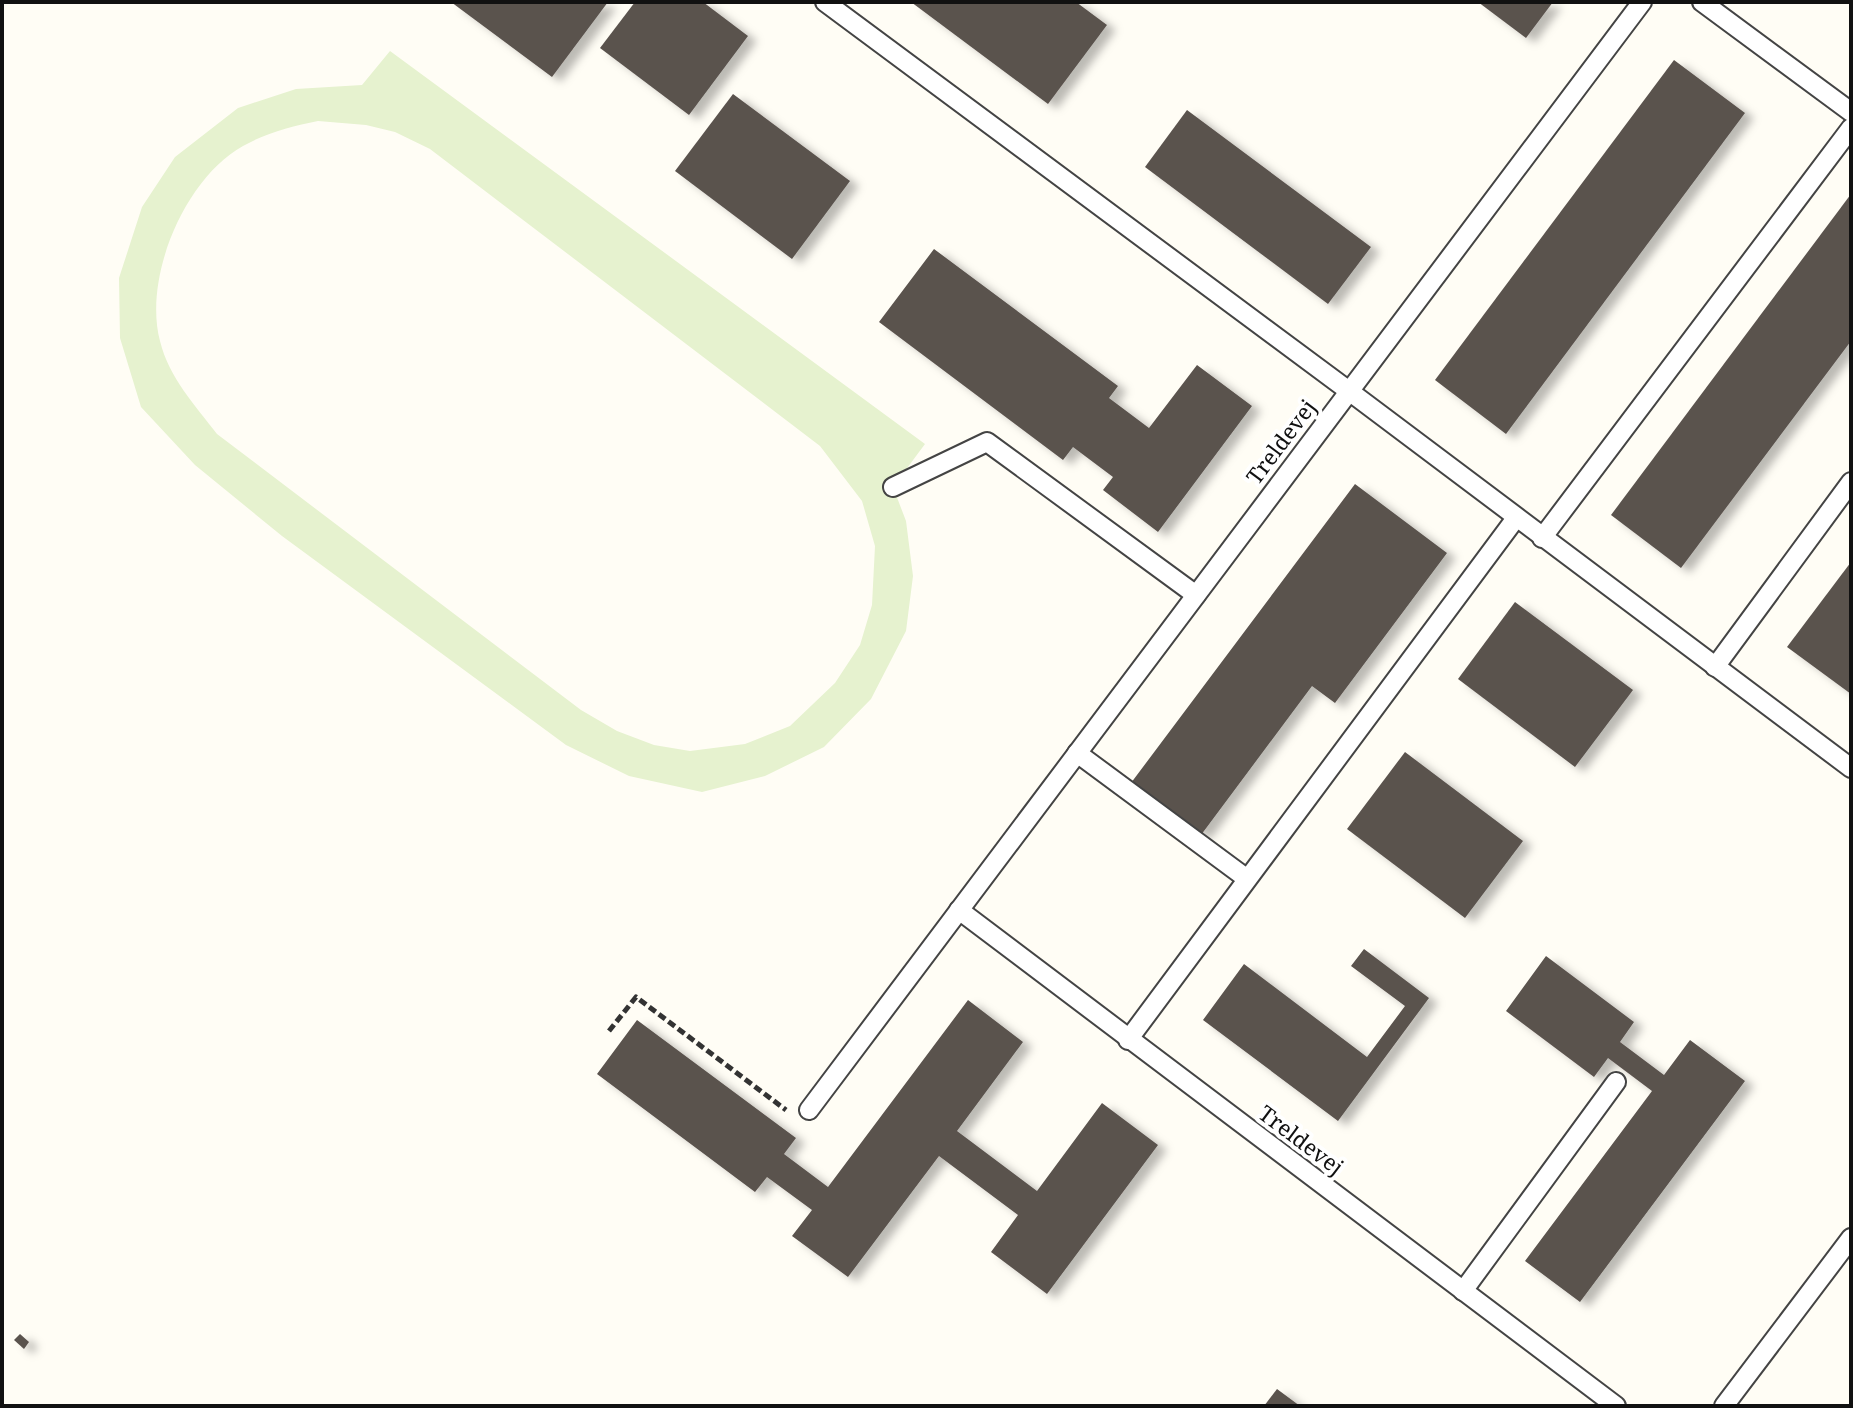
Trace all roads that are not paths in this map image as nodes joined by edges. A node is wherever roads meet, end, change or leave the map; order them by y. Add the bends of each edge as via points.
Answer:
1 (825, 2) edge
2 (1642, 2) edge
3 (1702, 2) edge
4 (1851, 112) edge
5 (1851, 128) edge
6 (1349, 391) junction
7 (1851, 482) edge
8 (893, 487) dead end
9 (1516, 518) junction
10 (1542, 538) junction
11 (1196, 595) junction
12 (1715, 667) junction
13 (1077, 753) junction
14 (1851, 768) edge
15 (1246, 878) junction
16 (959, 910) junction
17 (1128, 1040) junction
18 (1616, 1082) dead end
19 (809, 1110) road end
20 (1851, 1238) edge
21 (1463, 1291) junction
22 (1616, 1406) edge
23 (1724, 1406) edge

1 - 6 lane
2 - 6 lane, Treldevej
3 - 4 lane
5 - 10 lane
6 - 9 lane
6 - 11 lane, Treldevej
7 - 12 lane
8 - 11 lane via 987,442
9 - 10 lane
9 - 15 lane
10 - 12 lane
11 - 13 lane, Treldevej
12 - 14 lane
13 - 15 lane
13 - 16 lane, Treldevej
15 - 17 lane
16 - 17 lane, Treldevej
16 - 19 lane, Treldevej
17 - 21 lane, Treldevej
18 - 21 lane
20 - 23 lane
21 - 22 lane, Treldevej

